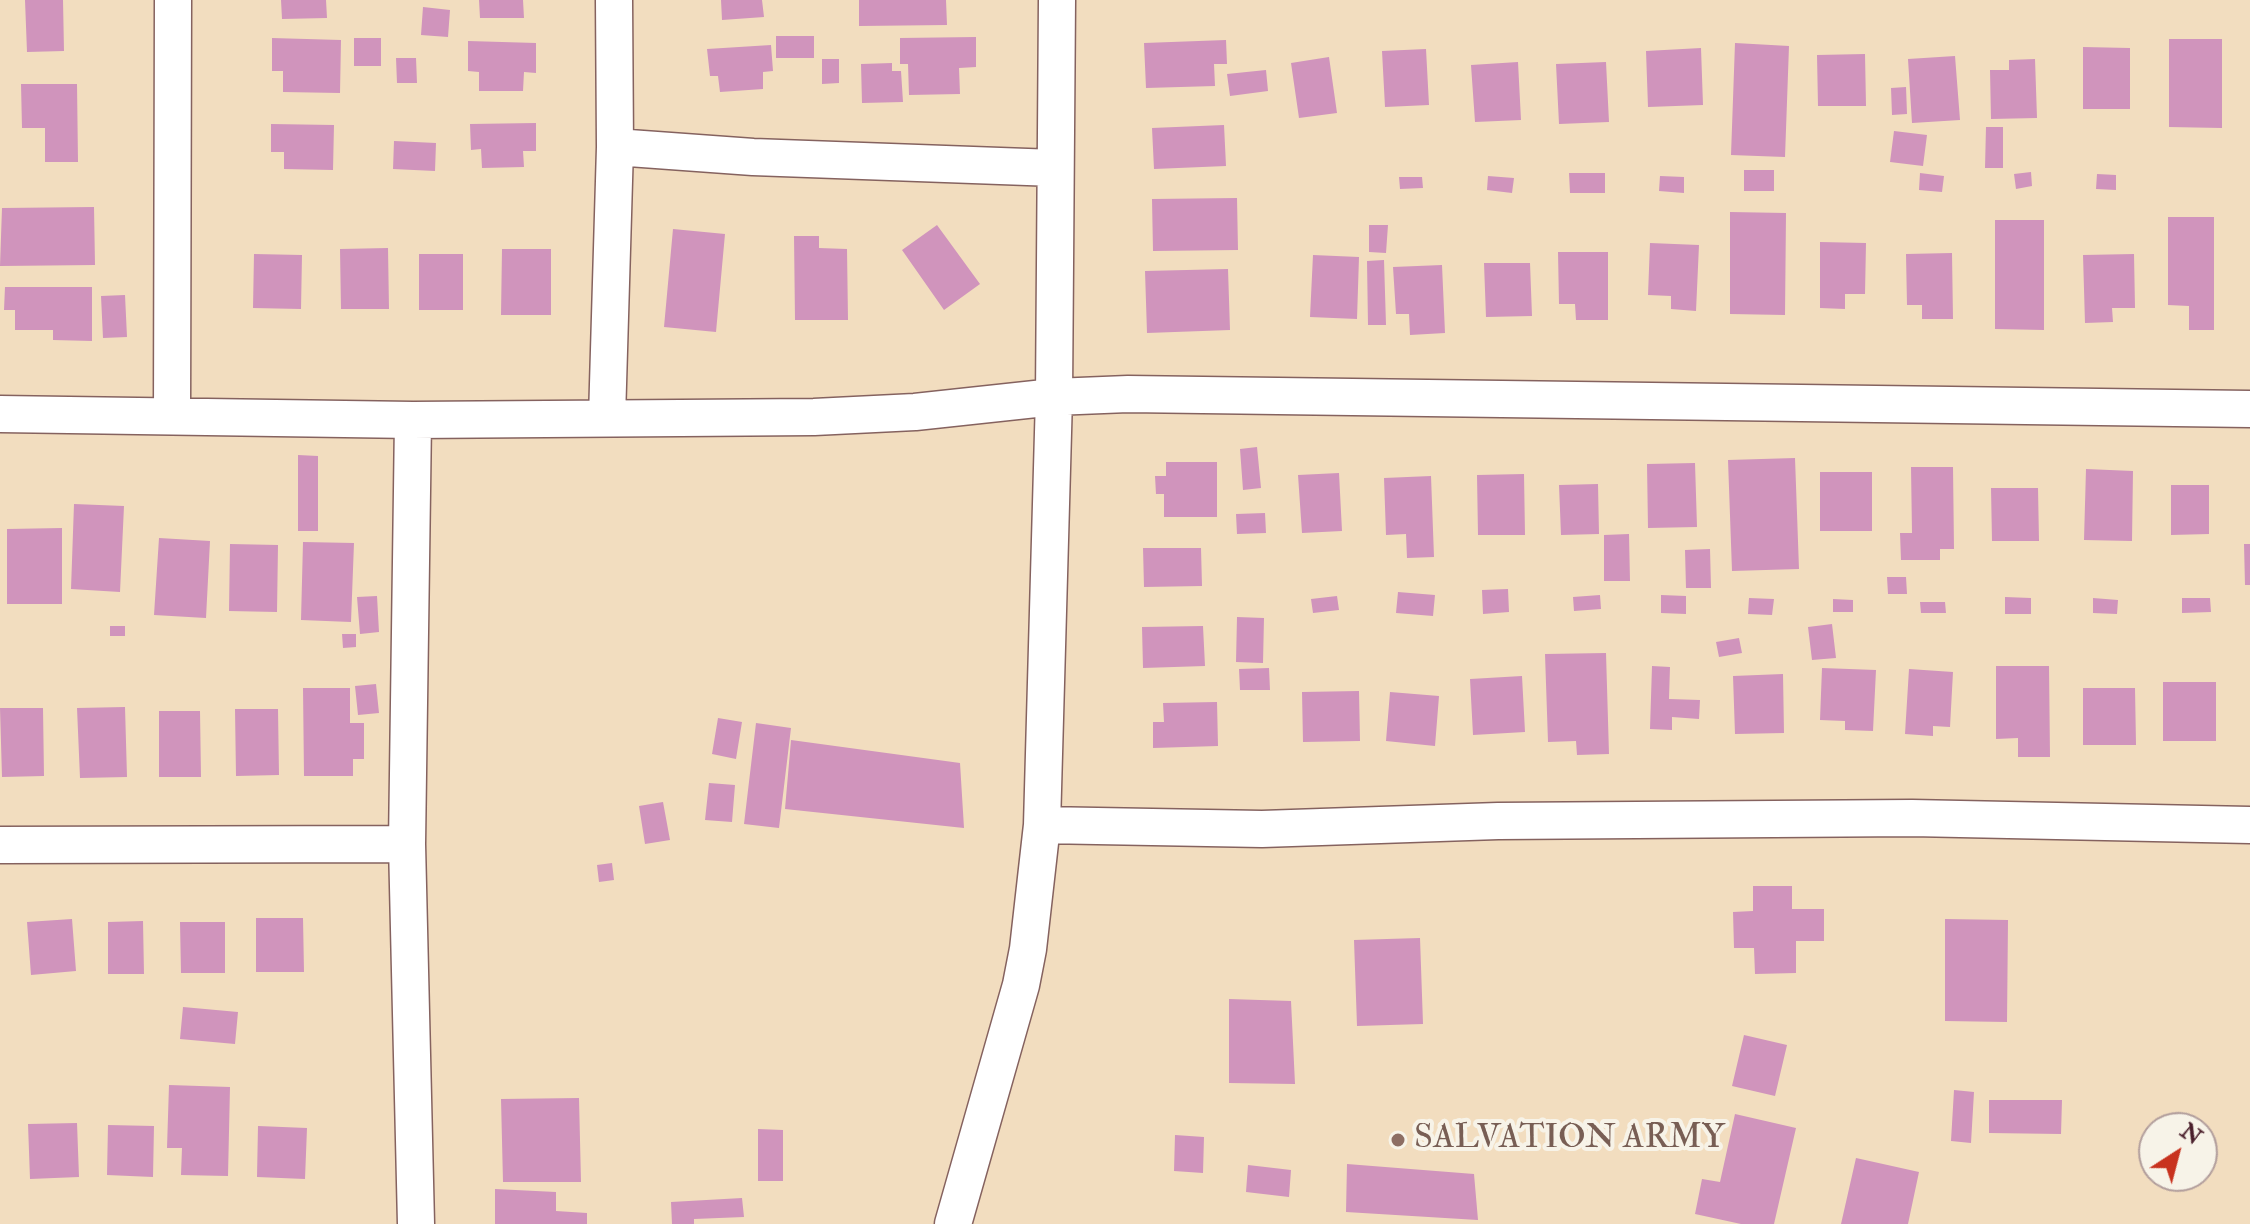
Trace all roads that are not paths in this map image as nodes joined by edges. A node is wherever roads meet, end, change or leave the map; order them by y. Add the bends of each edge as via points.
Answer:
1 (173, 0) edge
2 (614, 0) edge
3 (1057, 0) edge
4 (615, 147) junction
5 (1055, 168) junction
6 (1054, 397) junction
7 (2250, 409) edge
8 (0, 414) edge
9 (172, 415) junction
10 (607, 418) junction
11 (413, 420) junction
12 (1042, 825) junction
13 (2250, 825) edge
14 (407, 844) junction
15 (0, 845) edge
16 (416, 1224) edge
17 (953, 1224) edge

1 - 9 street
2 - 4 street
3 - 5 street
4 - 5 street
4 - 10 street
5 - 6 street
6 - 7 street via 1189,394
6 - 10 street via 814,417
6 - 12 street
8 - 9 street
9 - 11 street
10 - 11 street
11 - 14 street
12 - 13 street via 1262,829 1498,821 1912,818
12 - 17 street via 1021,985
14 - 15 street
14 - 16 street

